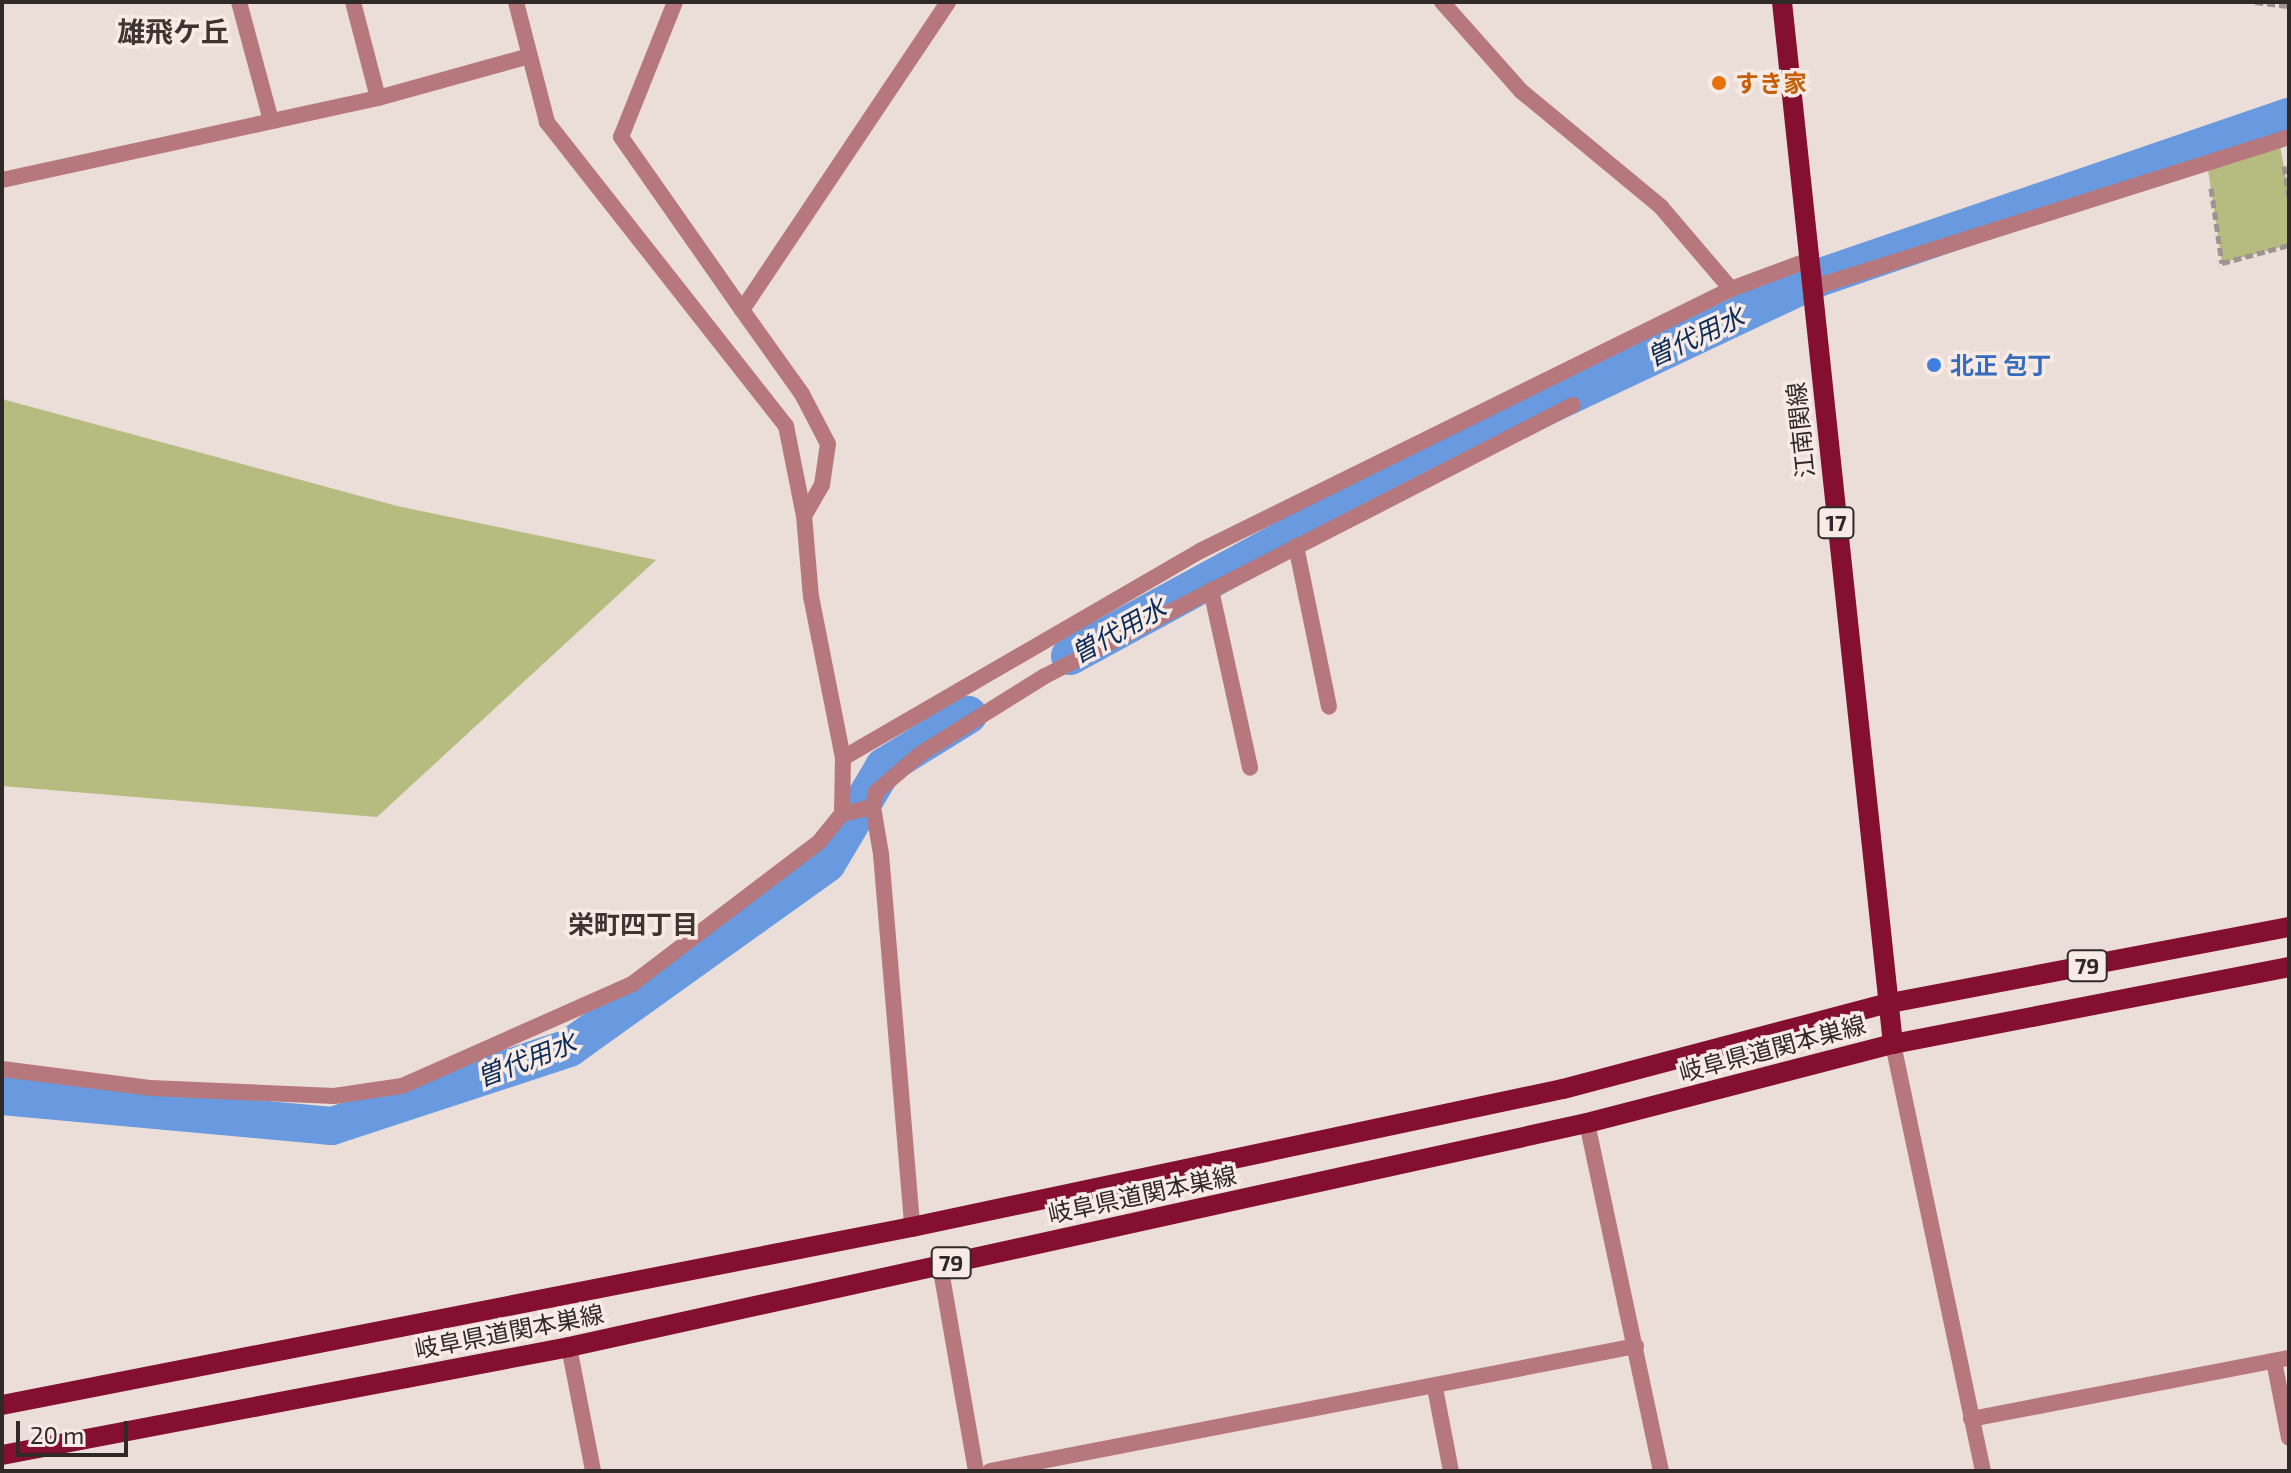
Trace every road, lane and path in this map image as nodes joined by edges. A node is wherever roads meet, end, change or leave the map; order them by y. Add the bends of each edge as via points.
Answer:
1 (239, 2) edge
2 (353, 2) edge
3 (516, 2) edge
4 (675, 2) edge
5 (948, 2) edge
6 (1442, 2) edge
7 (1782, 2) edge
8 (2255, 2) edge
9 (2289, 6) edge
10 (529, 56) junction
11 (378, 98) junction
12 (271, 121) junction
13 (2289, 137) edge
14 (2207, 163) junction
15 (2, 180) edge
16 (2289, 245) edge
17 (1809, 260) junction
18 (1812, 288) junction
19 (1731, 289) junction
20 (742, 310) junction
21 (1573, 405) dead end
22 (804, 516) junction
23 (1296, 546) junction
24 (1211, 590) junction
25 (1329, 707) dead end
26 (843, 758) junction
27 (1250, 768) dead end
28 (873, 807) junction
29 (842, 814) junction
30 (2289, 927) edge
31 (2289, 967) edge
32 (1885, 1004) junction
33 (1893, 1044) junction
34 (2, 1069) edge
35 (1587, 1123) junction
36 (912, 1227) junction
37 (940, 1265) junction
38 (1636, 1346) junction
39 (569, 1347) junction
40 (2282, 1360) edge
41 (1435, 1388) junction
42 (2, 1405) edge
43 (1971, 1419) junction
44 (2289, 1438) edge
45 (2, 1455) edge
46 (593, 1471) edge
47 (976, 1471) edge
48 (990, 1471) edge
49 (1451, 1471) edge
50 (1661, 1471) edge
51 (1983, 1471) edge

1 - 12 street
2 - 11 street
3 - 10 street
4 - 20 street via 621,137
5 - 20 street
6 - 19 street via 1521,91 1661,207
7 - 17 main road, 江南関線 / 17
8 - 9 path
10 - 11 street
10 - 22 street via 547,122 573,161 786,426
11 - 12 street
12 - 15 street
13 - 14 street
14 - 16 path via 2222,263
14 - 18 street
17 - 18 main road, 江南関線 / 17
17 - 19 street
18 - 32 main road, 江南関線 / 17
19 - 26 street via 1200,551
20 - 22 street via 802,394 828,444 822,485
21 - 23 street
22 - 26 street via 811,597
23 - 24 street
23 - 25 street
24 - 27 street
24 - 28 street via 1045,676 920,754 876,792
26 - 29 street
28 - 29 street
28 - 36 street
29 - 34 street via 819,842 632,984 402,1086 319,1095 150,1088
30 - 32 main road, 岐阜県道関本巣線 / 79
31 - 33 main road, 岐阜県道関本巣線 / 79
32 - 33 main road, 江南関線 / 17
32 - 36 main road, 岐阜県道関本巣線 / 79 via 1563,1089
33 - 35 main road, 岐阜県道関本巣線 / 79
33 - 43 street
35 - 37 main road, 岐阜県道関本巣線 / 79
35 - 38 street
36 - 42 main road, 岐阜県道関本巣線 / 79
37 - 39 main road, 岐阜県道関本巣線 / 79
37 - 47 street
38 - 41 street
38 - 50 street
39 - 45 main road, 岐阜県道関本巣線 / 79
39 - 46 street
40 - 43 street
40 - 44 street
41 - 48 street
41 - 49 street
43 - 51 street

